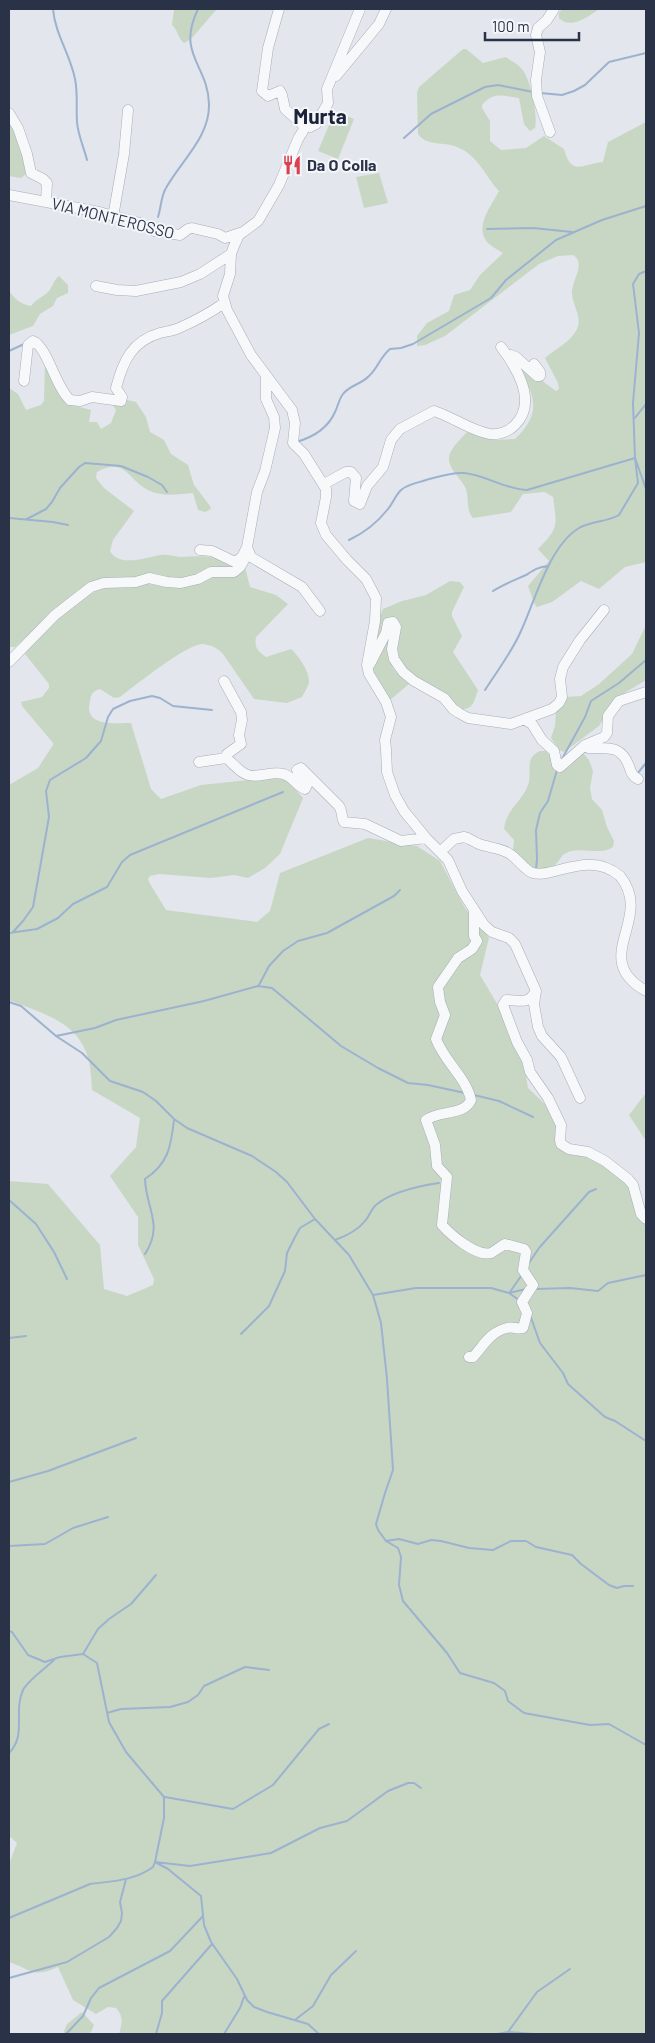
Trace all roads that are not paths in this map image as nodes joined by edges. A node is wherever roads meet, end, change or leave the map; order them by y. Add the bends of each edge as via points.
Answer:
1 (279, 9) edge
2 (360, 9) edge
3 (386, 9) edge
4 (554, 9) edge
5 (331, 82) junction
6 (128, 110) dead end
7 (9, 113) edge
8 (305, 128) junction
9 (550, 132) dead end
10 (9, 195) edge
11 (46, 201) junction
12 (113, 217) junction
13 (244, 231) junction
14 (231, 254) junction
15 (96, 286) dead end
16 (224, 303) junction
17 (501, 347) dead end
18 (509, 357) junction
19 (534, 364) dead end
20 (266, 375) junction
21 (24, 381) dead end
22 (324, 484) junction
23 (247, 547) junction
24 (200, 550) dead end
25 (604, 610) dead end
26 (320, 611) dead end
27 (9, 662) edge
28 (367, 665) junction
29 (224, 681) dead end
30 (646, 692) edge
31 (524, 719) junction
32 (581, 749) junction
33 (226, 758) junction
34 (199, 762) dead end
35 (638, 779) dead end
36 (426, 838) junction
37 (440, 852) junction
38 (474, 911) junction
39 (536, 991) junction
40 (646, 991) edge
41 (580, 1098) dead end
42 (646, 1218) edge
43 (469, 1358) dead end

1 - 8 street via 268,48 262,91 268,96 277,91 282,93 285,109
2 - 5 street
3 - 5 street via 379,24
4 - 9 street via 536,35 540,52 537,96
5 - 8 street via 327,91 328,103 316,124
6 - 12 street
7 - 11 street via 18,128 30,171 47,182
8 - 13 street via 265,210 258,221
10 - 11 street, VIA MONTEROSSO
11 - 12 street, VIA MONTEROSSO
12 - 13 street, VIA MONTEROSSO via 140,223 154,231 180,235 192,228 225,238
13 - 14 street
14 - 15 street via 181,282 136,291
14 - 16 street
16 - 20 street via 251,355
16 - 21 street via 179,328 152,336 128,354 116,388 122,397 121,402 92,396 80,401 70,400 58,384 46,357 33,341 28,345
17 - 18 street
18 - 19 street via 516,356 540,376
18 - 22 street via 521,380 526,400 524,415 511,429 489,434 434,411 400,429 391,440 383,467 367,486 360,504 354,502 356,478 351,472
20 - 22 street via 292,410 295,422 293,443
20 - 23 street via 266,399 275,428 257,492
22 - 28 street via 326,497 322,523 326,535 366,578 376,598
23 - 24 street via 235,562 212,551
23 - 26 street via 251,557 302,587
23 - 27 street via 244,560 234,572 211,572 182,583 149,578 91,587 55,615
25 - 31 street via 563,667 559,703 552,709
28 - 31 street via 388,623 394,622 394,659 403,672 444,698 452,710 468,718 511,724
28 - 36 street via 391,717 385,740 390,784 404,810
29 - 33 street via 242,716 241,744
30 - 32 street via 619,701 608,716 608,734
31 - 32 street via 554,751 557,766 563,766
32 - 35 street via 619,751 631,774
33 - 34 street
33 - 36 street via 248,775 284,774 303,790 307,786 297,770 301,768 339,806 344,822 366,824 401,841
36 - 37 street
37 - 38 street via 452,866 458,884
37 - 40 street via 454,839 464,836 478,844 508,852 530,872 543,874 595,864 605,866 621,877 635,895 638,919 623,956 625,969 635,985
38 - 39 street via 492,932 513,941
38 - 43 street via 476,941 472,949 458,958 438,987 445,1014 436,1039 471,1100 461,1110 426,1120 438,1166 448,1177 442,1225 452,1236 482,1253 505,1244 524,1249 523,1270 534,1285 522,1302 527,1314 523,1328 506,1328 492,1334
39 - 41 street via 534,1004 538,1027 561,1057
39 - 42 street via 526,1001 506,1000 503,1006 530,1072 548,1098 561,1126 561,1144 569,1149 588,1152 628,1179 634,1185 641,1214

